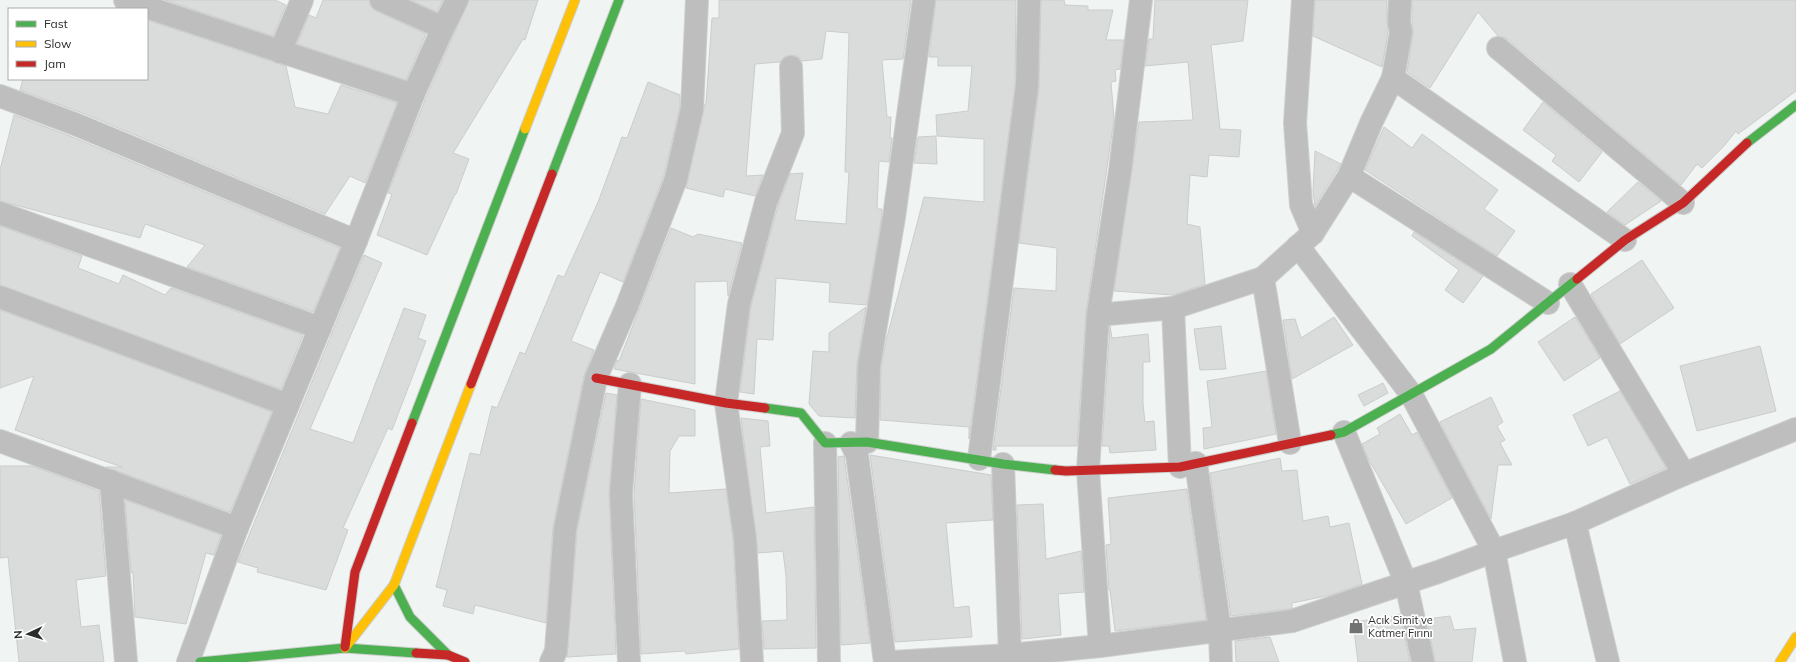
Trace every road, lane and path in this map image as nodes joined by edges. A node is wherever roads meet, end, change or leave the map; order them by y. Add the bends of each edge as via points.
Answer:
1 (125, 0) edge
2 (302, 0) edge
3 (381, 0) edge
4 (457, 0) edge
5 (575, 0) edge
6 (619, 0) edge
7 (697, 0) edge
8 (924, 0) edge
9 (1029, 0) edge
10 (1141, 0) edge
11 (1302, 0) edge
12 (1400, 0) edge
13 (442, 28) junction
14 (1498, 48) dead end
15 (280, 52) junction
16 (791, 67) dead end
17 (1393, 78) junction
18 (413, 95) junction
19 (0, 96) edge
20 (1796, 105) edge
21 (1350, 176) junction
22 (1683, 203) junction
23 (0, 212) edge
24 (1305, 239) junction
25 (1625, 240) junction
26 (356, 241) junction
27 (1263, 278) junction
28 (1570, 284) junction
29 (0, 297) edge
30 (1548, 303) junction
31 (1173, 308) junction
32 (1098, 315) junction
33 (320, 328) junction
34 (596, 378) junction
35 (630, 384) junction
36 (1411, 394) junction
37 (726, 403) junction
38 (288, 405) junction
39 (1796, 429) edge
40 (1344, 432) junction
41 (0, 441) edge
42 (825, 442) junction
43 (859, 442) junction
44 (1290, 443) junction
45 (979, 459) junction
46 (1003, 464) junction
47 (1188, 465) junction
48 (1088, 470) junction
49 (1684, 474) junction
50 (111, 481) junction
51 (1575, 523) junction
52 (237, 528) junction
53 (1494, 550) junction
54 (1406, 583) junction
55 (394, 585) junction
56 (1220, 630) junction
57 (1796, 637) edge
58 (1100, 646) junction
59 (345, 648) junction
60 (1010, 655) junction
61 (285, 658) edge
62 (368, 659) dead end
63 (453, 660) edge
64 (126, 662) edge
65 (188, 662) edge
66 (200, 662) edge
67 (551, 662) edge
68 (629, 662) edge
69 (752, 662) edge
70 (829, 662) edge
71 (884, 662) edge
72 (892, 662) edge
73 (897, 662) edge
74 (1221, 662) edge
75 (1422, 662) edge
76 (1515, 662) edge
77 (1608, 662) edge
78 (1780, 662) edge

1 - 15 street
2 - 15 street
3 - 13 street
4 - 13 street
5 - 59 main road via 355,572
6 - 55 main road
7 - 34 street via 692,109 676,179
8 - 43 street
9 - 45 street via 1027,86
10 - 32 street via 1120,170
11 - 24 street via 1295,123
12 - 17 street via 1401,32
13 - 18 street
14 - 22 street
15 - 18 street
16 - 37 street via 793,133 766,202 740,304
17 - 21 street
17 - 25 street
18 - 26 street
19 - 26 street via 75,124
20 - 22 main road via 1745,144
21 - 24 street
21 - 30 street
22 - 25 main road
23 - 33 street
24 - 27 street
24 - 36 street
25 - 28 main road
26 - 33 street
27 - 31 street
27 - 44 street
28 - 30 main road
28 - 49 street
29 - 38 street
30 - 36 main road via 1491,349
31 - 32 street
31 - 47 street
32 - 48 street
33 - 38 street
34 - 35 main road
34 - 67 street via 565,529 556,651
35 - 37 main road
35 - 68 street via 621,493
36 - 40 main road
36 - 53 street
37 - 42 main road via 801,413
37 - 69 street via 745,538
38 - 52 street
39 - 49 street
40 - 44 main road
40 - 54 street
41 - 50 street
42 - 43 main road
42 - 70 street
43 - 45 main road
43 - 71 street via 857,455
44 - 47 main road
45 - 46 main road
46 - 48 main road via 1066,471
46 - 60 street
47 - 48 main road
47 - 56 street
48 - 58 street
49 - 51 street
50 - 52 street
50 - 64 street
51 - 53 street
51 - 77 street
52 - 65 street
53 - 54 street
53 - 76 street
54 - 56 street via 1292,621
54 - 75 street
55 - 59 main road
55 - 63 main road via 410,617
56 - 58 street
56 - 74 street
57 - 78 main road
58 - 60 street
59 - 61 main road
59 - 62 main road
59 - 63 main road
60 - 73 street
61 - 66 main road
72 - 73 street

